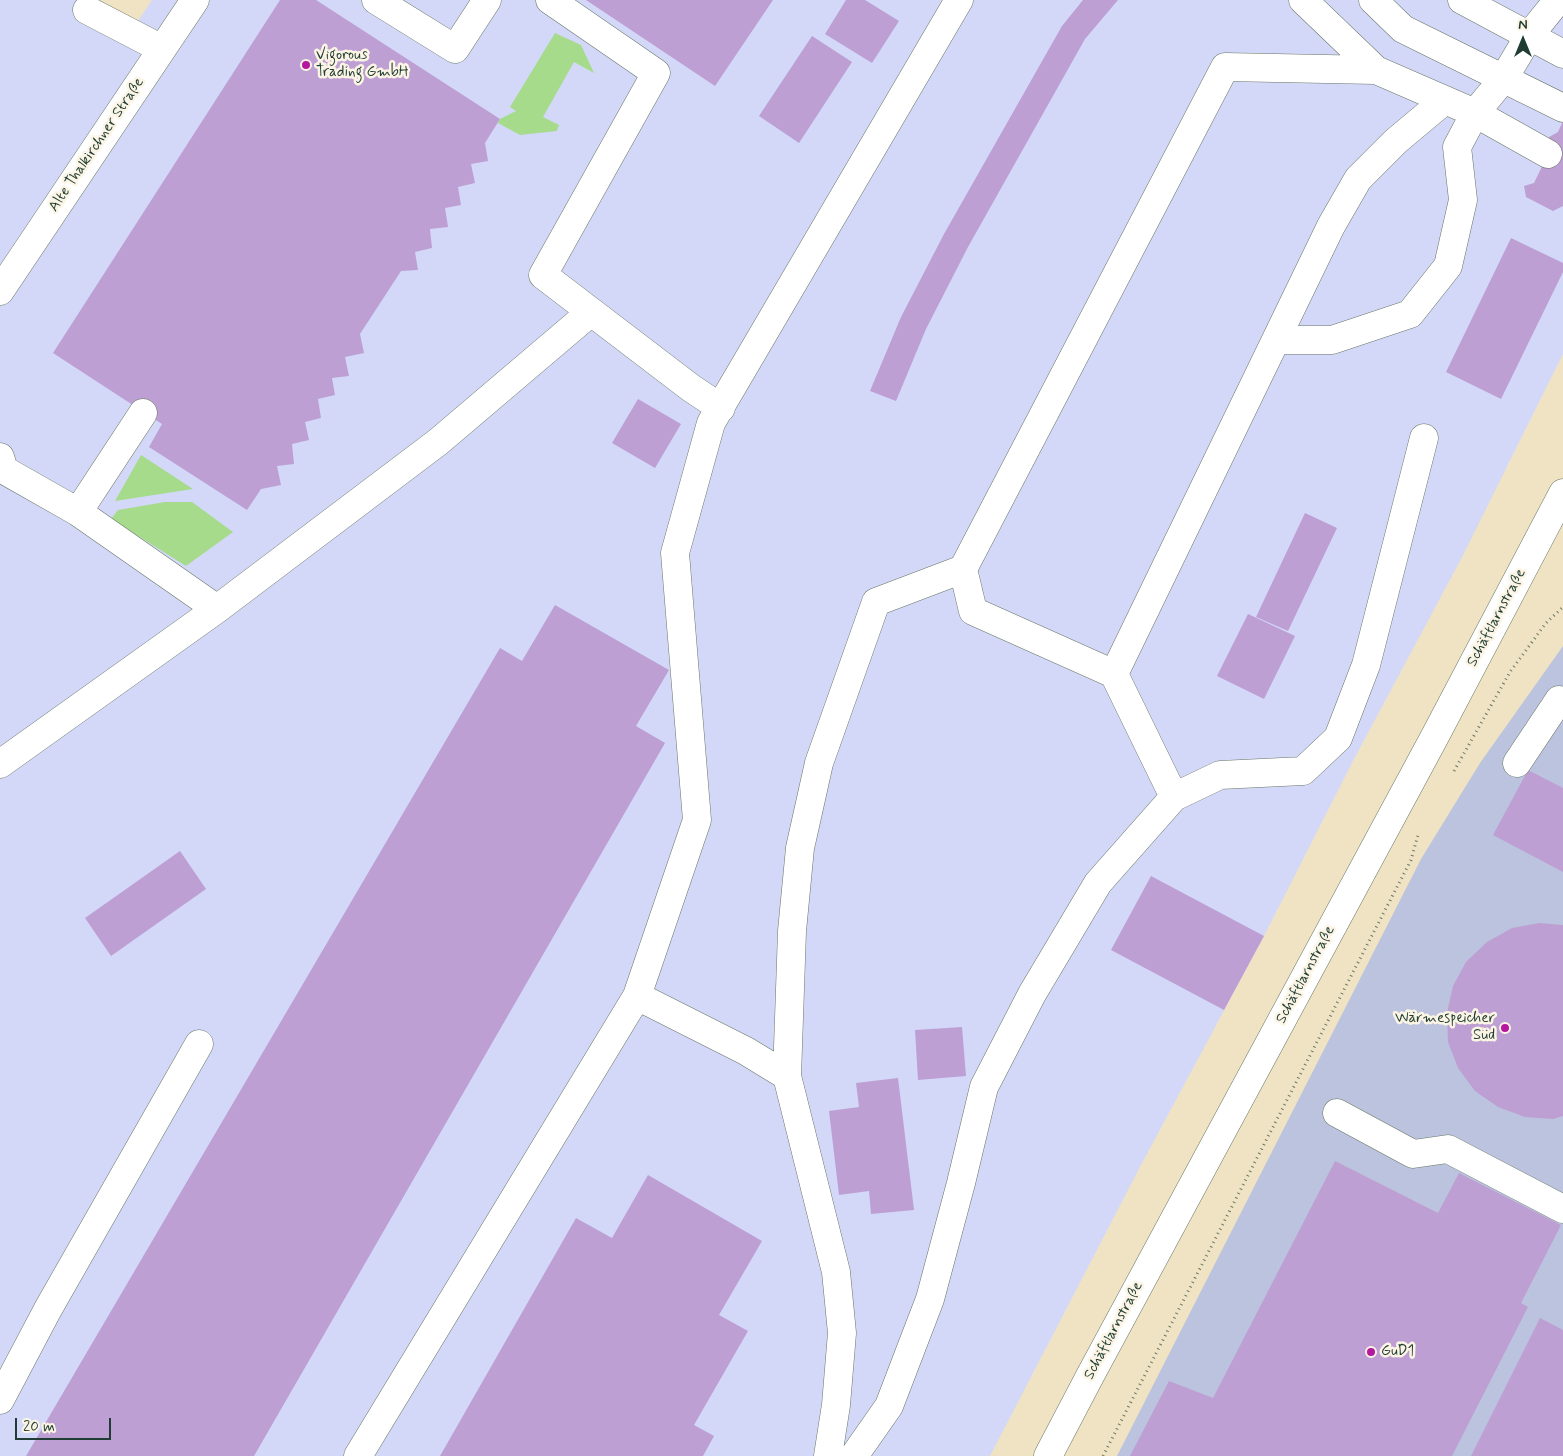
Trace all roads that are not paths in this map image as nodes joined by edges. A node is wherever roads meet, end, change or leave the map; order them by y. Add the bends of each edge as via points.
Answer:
1 (195, 0) edge
2 (376, 0) edge
3 (487, 0) edge
4 (550, 0) edge
5 (959, 0) edge
6 (1303, 0) edge
7 (1373, 0) edge
8 (1462, 0) edge
9 (1558, 0) edge
10 (87, 10) dead end
11 (1529, 36) junction
12 (162, 49) junction
13 (1563, 54) edge
14 (1376, 70) junction
15 (1504, 78) junction
16 (1446, 100) junction
17 (1563, 108) edge
18 (1475, 113) junction
19 (1548, 154) dead end
20 (0, 291) edge
21 (591, 312) junction
22 (1276, 340) junction
23 (720, 408) junction
24 (143, 412) dead end
25 (1424, 438) dead end
26 (1, 468) edge
27 (1563, 493) edge
28 (78, 512) junction
29 (962, 569) junction
30 (216, 609) junction
31 (1114, 674) junction
32 (1562, 699) edge
33 (1517, 763) dead end
34 (0, 764) edge
35 (1174, 797) junction
36 (637, 996) junction
37 (199, 1044) dead end
38 (787, 1076) junction
39 (1337, 1113) dead end
40 (1563, 1209) edge
41 (0, 1400) edge
42 (358, 1456) edge
43 (828, 1456) edge
44 (854, 1456) edge
45 (1048, 1456) edge

1 - 12 main road, Alte Thalkirchner Straße
2 - 3 main road via 455,49
4 - 21 main road via 656,73 543,275
5 - 23 main road
6 - 14 main road
7 - 15 main road via 1403,29
8 - 11 main road
9 - 11 main road
10 - 12 main road
11 - 13 main road
11 - 15 main road
12 - 20 main road, Alte Thalkirchner Straße
14 - 16 main road
14 - 29 main road via 1225,67
15 - 17 main road
15 - 18 main road
16 - 18 main road
16 - 22 main road via 1358,179 1331,226
18 - 19 main road
18 - 22 main road via 1456,147 1463,200 1448,266 1410,314 1332,340
21 - 23 main road
21 - 30 main road via 438,442
22 - 31 main road
23 - 36 main road via 711,423 675,553 697,820
24 - 28 main road
25 - 35 main road via 1366,665 1338,738 1303,771 1220,775
26 - 28 main road
27 - 45 main road, Schäftlarnstraße
28 - 30 main road
29 - 31 main road via 973,611
29 - 38 main road via 876,602 819,763 800,848 792,930
30 - 34 main road
31 - 35 main road
32 - 33 main road
35 - 44 main road via 1098,883 1032,994 984,1087 930,1299 889,1406
36 - 38 main road via 746,1051
36 - 42 main road
37 - 41 main road via 48,1309
38 - 43 main road via 836,1272 842,1332
39 - 40 main road via 1412,1154 1448,1149

